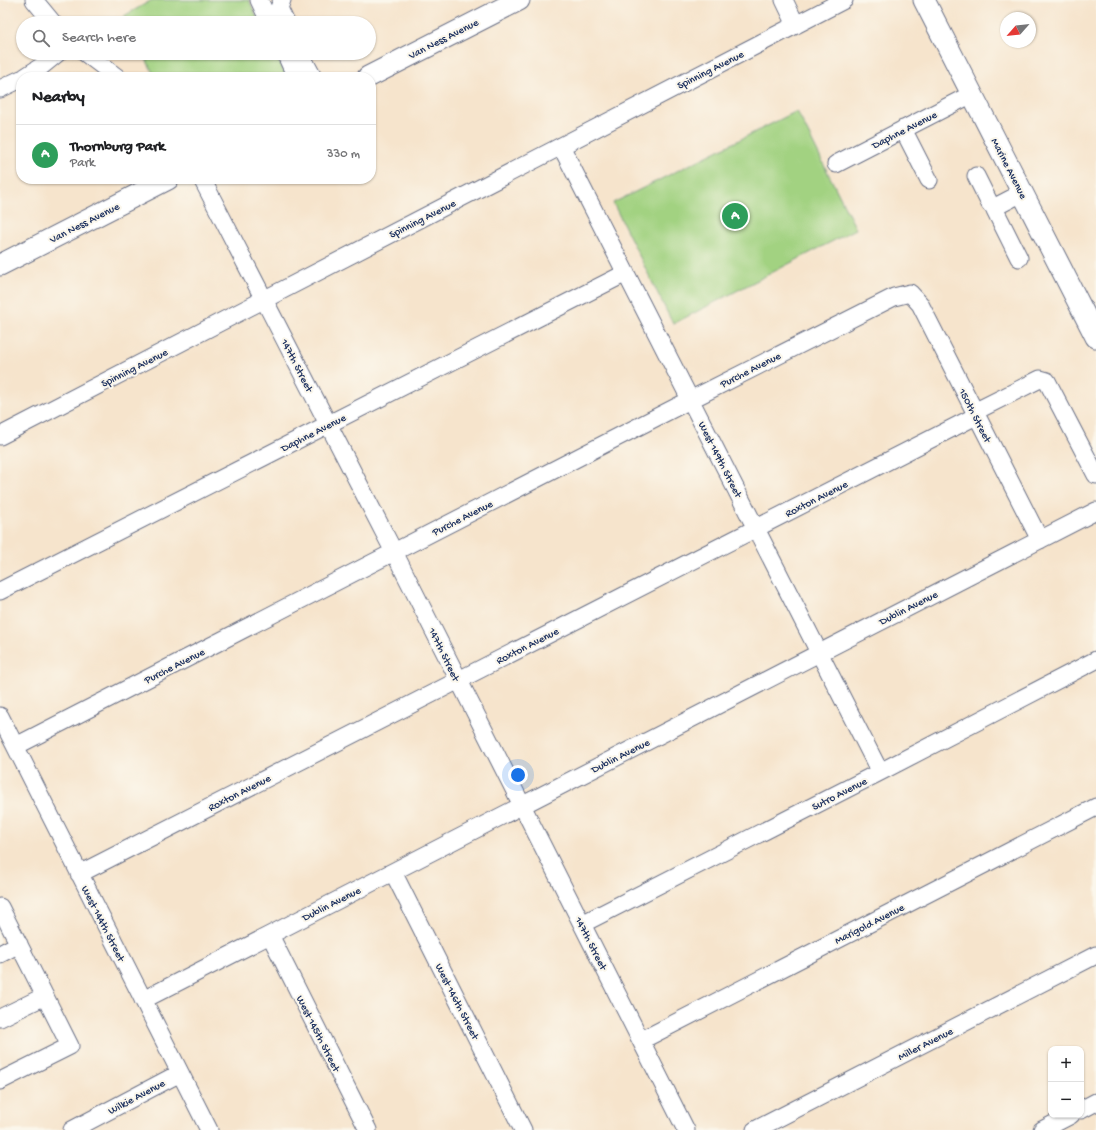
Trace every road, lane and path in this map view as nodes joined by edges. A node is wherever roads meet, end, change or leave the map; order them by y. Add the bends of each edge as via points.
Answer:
1 (34, 0) edge
2 (259, 0) edge
3 (282, 0) edge
4 (519, 0) edge
5 (784, 0) edge
6 (844, 0) edge
7 (924, 0) edge
8 (824, 4) edge
9 (47, 16) edge
10 (267, 16) edge
11 (282, 16) edge
12 (796, 24) junction
13 (49, 60) edge
14 (94, 60) edge
15 (288, 60) edge
16 (304, 60) edge
17 (33, 72) edge
18 (110, 72) edge
19 (294, 72) edge
20 (310, 72) edge
21 (376, 73) edge
22 (16, 81) edge
23 (0, 89) edge
24 (972, 94) junction
25 (903, 129) junction
26 (561, 146) junction
27 (836, 164) dead end
28 (976, 176) dead end
29 (929, 180) dead end
30 (158, 184) edge
31 (205, 184) edge
32 (1022, 193) junction
33 (997, 206) junction
34 (1019, 258) dead end
35 (0, 265) edge
36 (626, 273) junction
37 (910, 293) joint
38 (264, 299) junction
39 (1096, 337) edge
40 (690, 400) junction
41 (975, 414) junction
42 (328, 425) junction
43 (0, 436) edge
44 (1096, 475) edge
45 (1096, 511) edge
46 (756, 528) junction
47 (1040, 540) junction
48 (394, 552) junction
49 (0, 591) edge
50 (819, 653) junction
51 (1096, 660) edge
52 (458, 680) junction
53 (0, 716) edge
54 (16, 746) junction
55 (880, 772) junction
56 (522, 805) junction
57 (1096, 807) edge
58 (392, 872) junction
59 (79, 874) junction
60 (0, 909) edge
61 (582, 924) junction
62 (270, 935) junction
63 (19, 944) junction
64 (0, 954) edge
65 (1096, 955) edge
66 (45, 996) junction
67 (143, 1000) junction
68 (0, 1018) edge
69 (642, 1040) junction
70 (180, 1073) junction
71 (0, 1081) edge
72 (1096, 1102) edge
73 (1084, 1108) edge
74 (1065, 1118) edge
75 (72, 1130) edge
76 (209, 1130) edge
77 (368, 1130) edge
78 (523, 1130) edge
79 (686, 1130) edge
80 (755, 1130) edge
81 (1042, 1130) edge

1 - 9 street
2 - 10 street
3 - 11 street via 278,8
4 - 21 main road, Van Ness Avenue
5 - 12 street
6 - 8 street, Spinning Avenue
7 - 24 main road, Marine Avenue
8 - 12 street, Spinning Avenue
12 - 26 street, Spinning Avenue
13 - 17 street
14 - 18 street
15 - 19 street
16 - 20 street
22 - 23 street
24 - 25 street, Daphne Avenue
24 - 32 main road, Marine Avenue
25 - 27 street, Daphne Avenue
25 - 29 street
26 - 36 street, West 149th Street
26 - 38 street, Spinning Avenue
28 - 33 street via 990,204
30 - 35 main road, Van Ness Avenue
31 - 38 street, 147th Street
32 - 33 street
32 - 39 main road, Marine Avenue
33 - 34 street via 995,210
36 - 40 street, West 149th Street
36 - 42 street, Daphne Avenue
37 - 40 street, Purche Avenue via 894,297
37 - 41 street, 150th Street via 920,304
38 - 42 street, 147th Street
38 - 43 street, Spinning Avenue
40 - 46 street, West 149th Street
40 - 48 street, Purche Avenue
41 - 44 street, Roxton Avenue via 1040,379 1046,381
41 - 46 street, Roxton Avenue
41 - 47 street, 150th Street
42 - 48 street, 147th Street
42 - 49 street, Daphne Avenue
45 - 47 street, Dublin Avenue
46 - 50 street, West 149th Street
46 - 52 street, Roxton Avenue
47 - 50 street, Dublin Avenue
48 - 52 street, 147th Street
48 - 54 street, Purche Avenue
50 - 55 street, West 149th Street
50 - 56 street, Dublin Avenue
51 - 55 street, Sutro Avenue
52 - 56 street, 147th Street
52 - 59 street, Roxton Avenue
53 - 54 street, West 144th Street
54 - 59 street, West 144th Street
55 - 61 street, Sutro Avenue
56 - 58 street, Dublin Avenue
56 - 61 street, 147th Street
57 - 69 street, Marigold Avenue
58 - 62 street, Dublin Avenue
58 - 78 street, West 146th Street
59 - 67 street, West 144th Street
60 - 63 street
61 - 69 street, 147th Street
62 - 67 street, Dublin Avenue
62 - 77 street, West 145th Street
63 - 64 street
63 - 66 street
65 - 80 street, Miller Avenue
66 - 68 street
66 - 71 street via 70,1046
67 - 70 street, West 144th Street
69 - 79 street, 147th Street
70 - 75 street, Wilkie Avenue
70 - 76 street, West 144th Street
72 - 73 street
74 - 81 street

